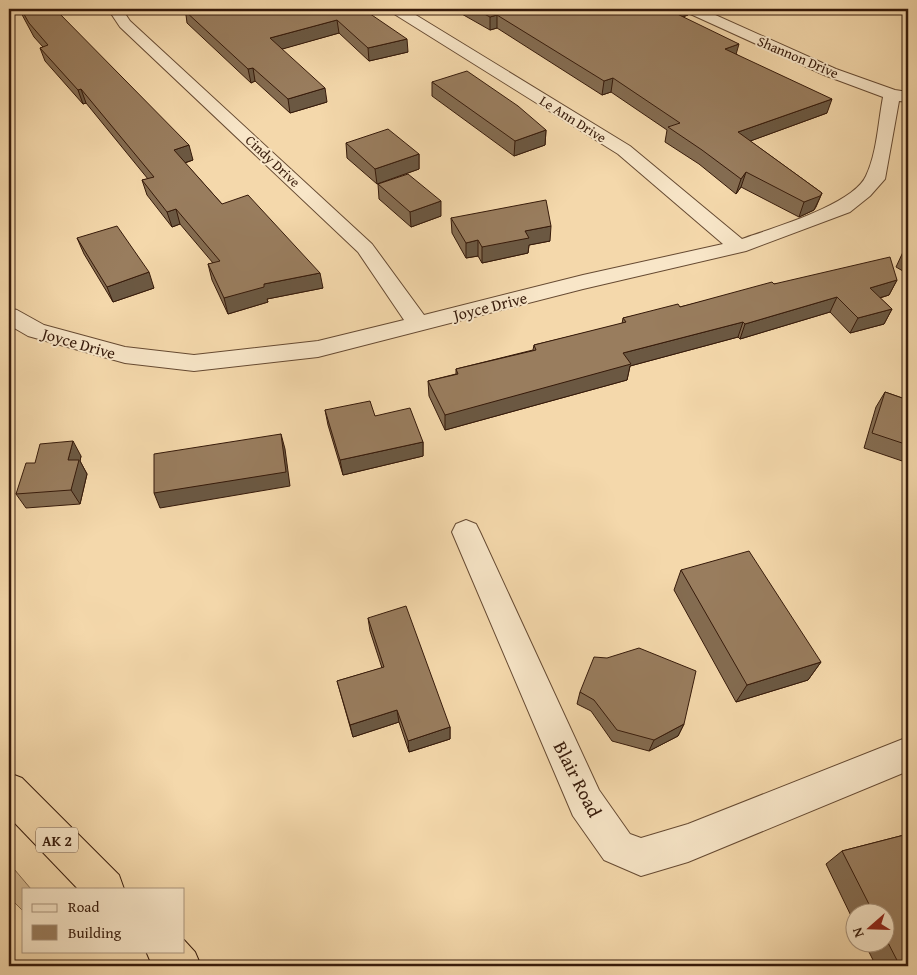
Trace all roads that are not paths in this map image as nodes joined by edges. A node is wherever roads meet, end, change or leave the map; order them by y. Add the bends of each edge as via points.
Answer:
1 (116, 9) edge
2 (396, 9) edge
3 (691, 9) edge
4 (900, 96) edge
5 (739, 246) junction
6 (9, 315) edge
7 (419, 324) junction
8 (466, 532) dead end
9 (908, 754) edge
10 (9, 791) edge
11 (104, 888) edge
12 (167, 952) edge
13 (181, 966) edge

1 - 7 street, Cindy Drive via 125,24 365,248
2 - 5 street, Le Ann Drive via 624,150
3 - 4 street, Shannon Drive via 814,65
4 - 5 street, Joyce Drive via 875,179 862,192 843,208
5 - 7 street, Joyce Drive
6 - 7 street, Joyce Drive via 36,331 125,355 194,364 318,349
8 - 9 street, Blair Road via 586,803 617,847 641,857 688,843
10 - 11 highway, AK 2
12 - 13 highway

